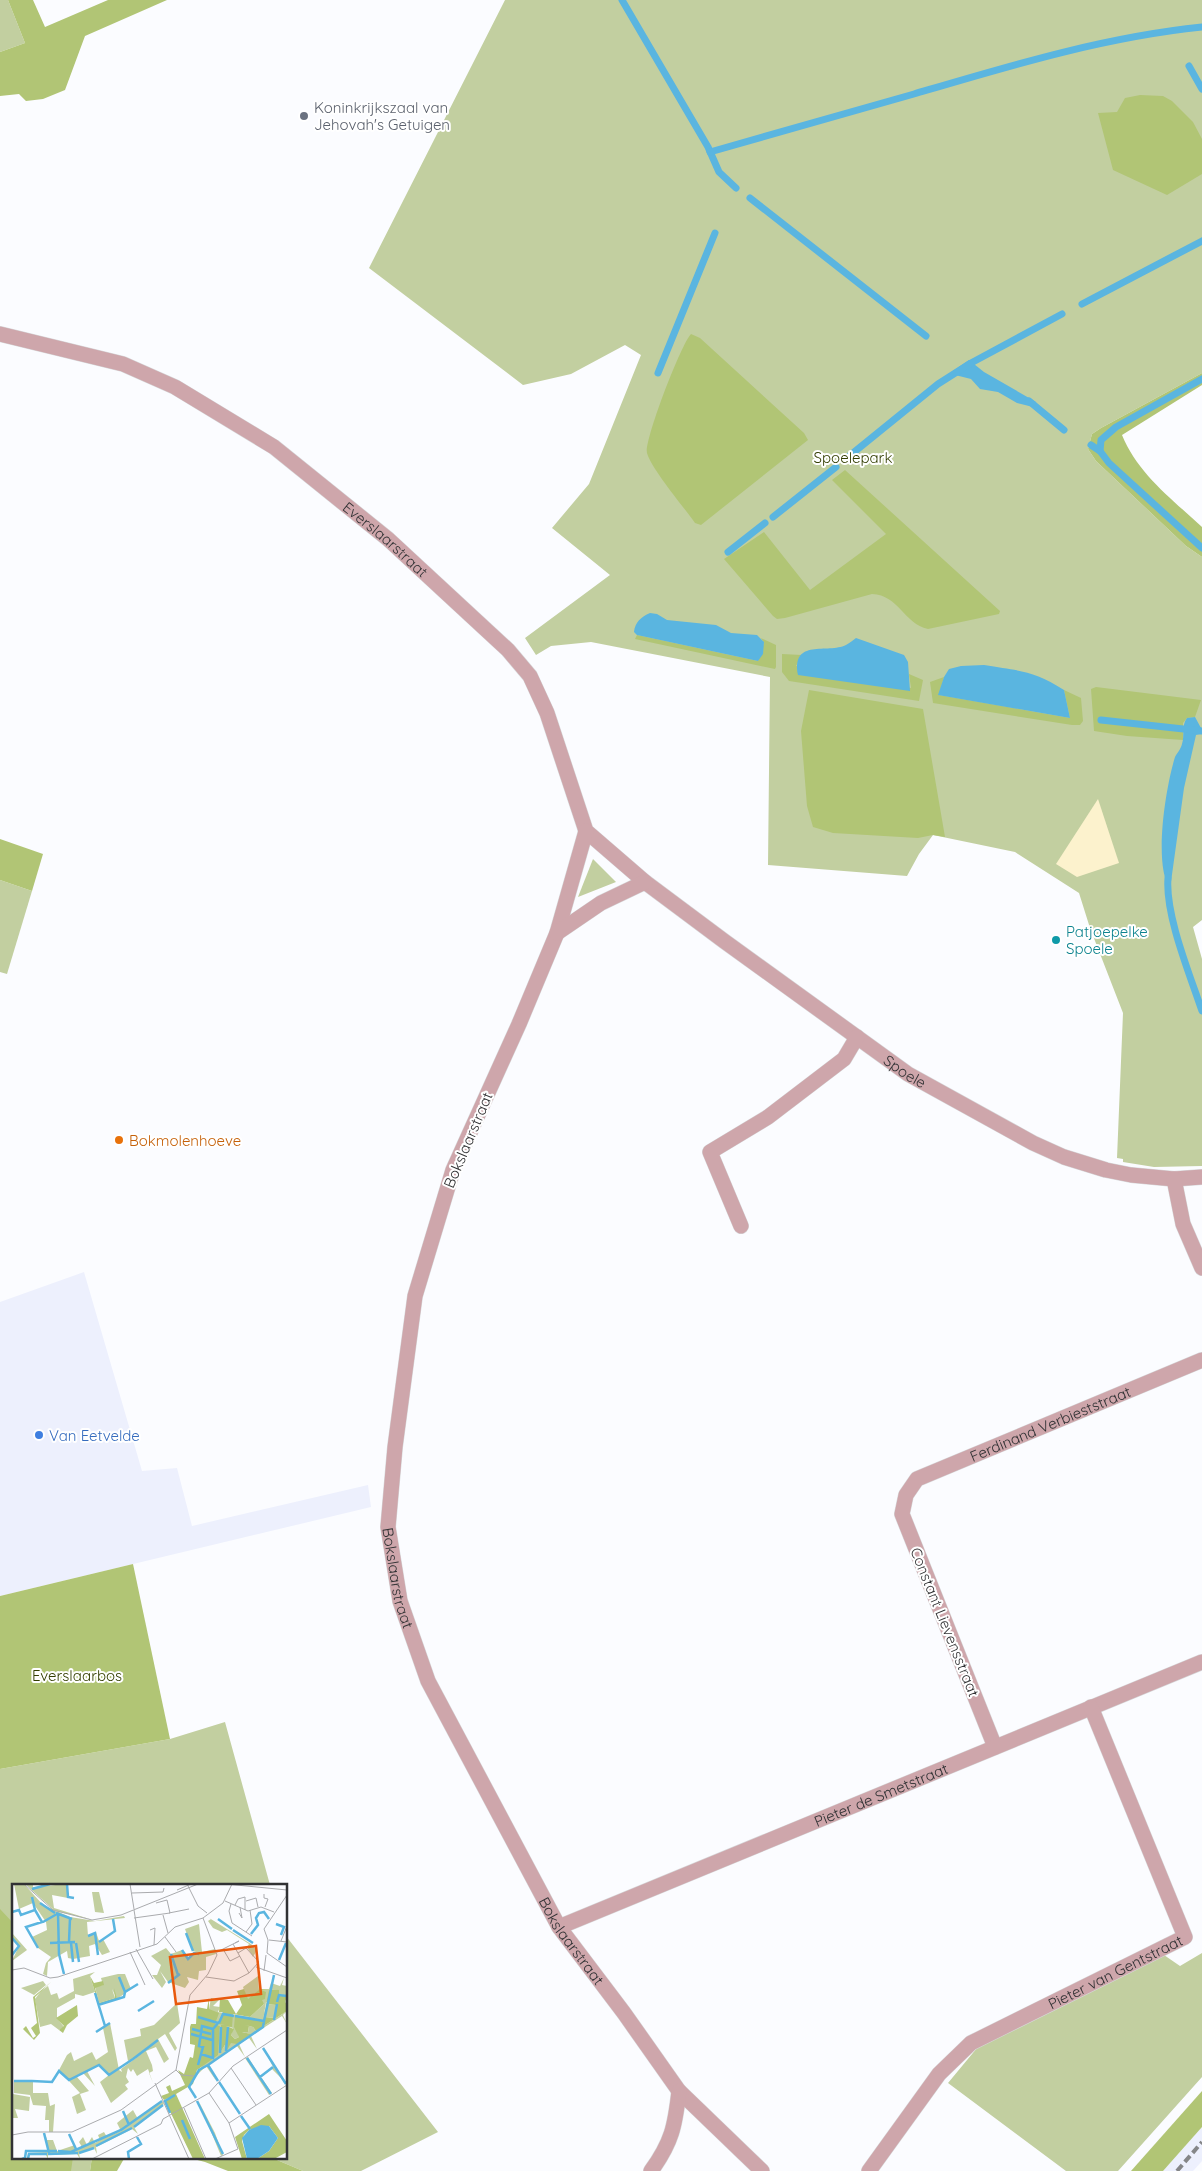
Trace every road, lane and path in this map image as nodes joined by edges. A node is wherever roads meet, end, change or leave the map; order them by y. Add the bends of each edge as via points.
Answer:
1 (0, 334) edge
2 (586, 831) junction
3 (645, 882) junction
4 (557, 933) junction
5 (857, 1037) junction
6 (1202, 1177) edge
7 (1174, 1179) junction
8 (741, 1226) dead end
9 (1202, 1268) edge
10 (1202, 1360) edge
11 (906, 1495) joint
12 (1202, 1662) edge
13 (1091, 1707) junction
14 (995, 1747) junction
15 (558, 1927) junction
16 (679, 2091) junction
17 (651, 2171) edge
18 (762, 2171) edge
19 (869, 2171) edge

1 - 2 street, Everslaarstraat via 123,364 175,388 274,447 388,539 508,650 530,676 547,713
2 - 3 street
2 - 4 street, Bokslaarstraat
3 - 4 street via 601,902
3 - 5 street, Spoele
4 - 15 street, Bokslaarstraat via 453,1170 415,1296 388,1527 400,1601 428,1681
5 - 7 street, Spoele via 908,1074 1064,1157 1106,1170
5 - 8 street via 844,1059 768,1117 710,1152
6 - 7 street, Spoele
7 - 9 street via 1183,1224
10 - 11 street, Ferdinand Verbieststraat via 917,1479
11 - 14 street, Constant Lievensstraat via 902,1514
12 - 13 street, Pieter de Smetstraat
13 - 14 street, Pieter de Smetstraat
13 - 19 street, Pieter van Gentstraat via 1185,1937 971,2043 939,2074
14 - 15 street, Pieter de Smetstraat
15 - 16 street, Bokslaarstraat
16 - 17 street via 676,2123 665,2151
16 - 18 street

